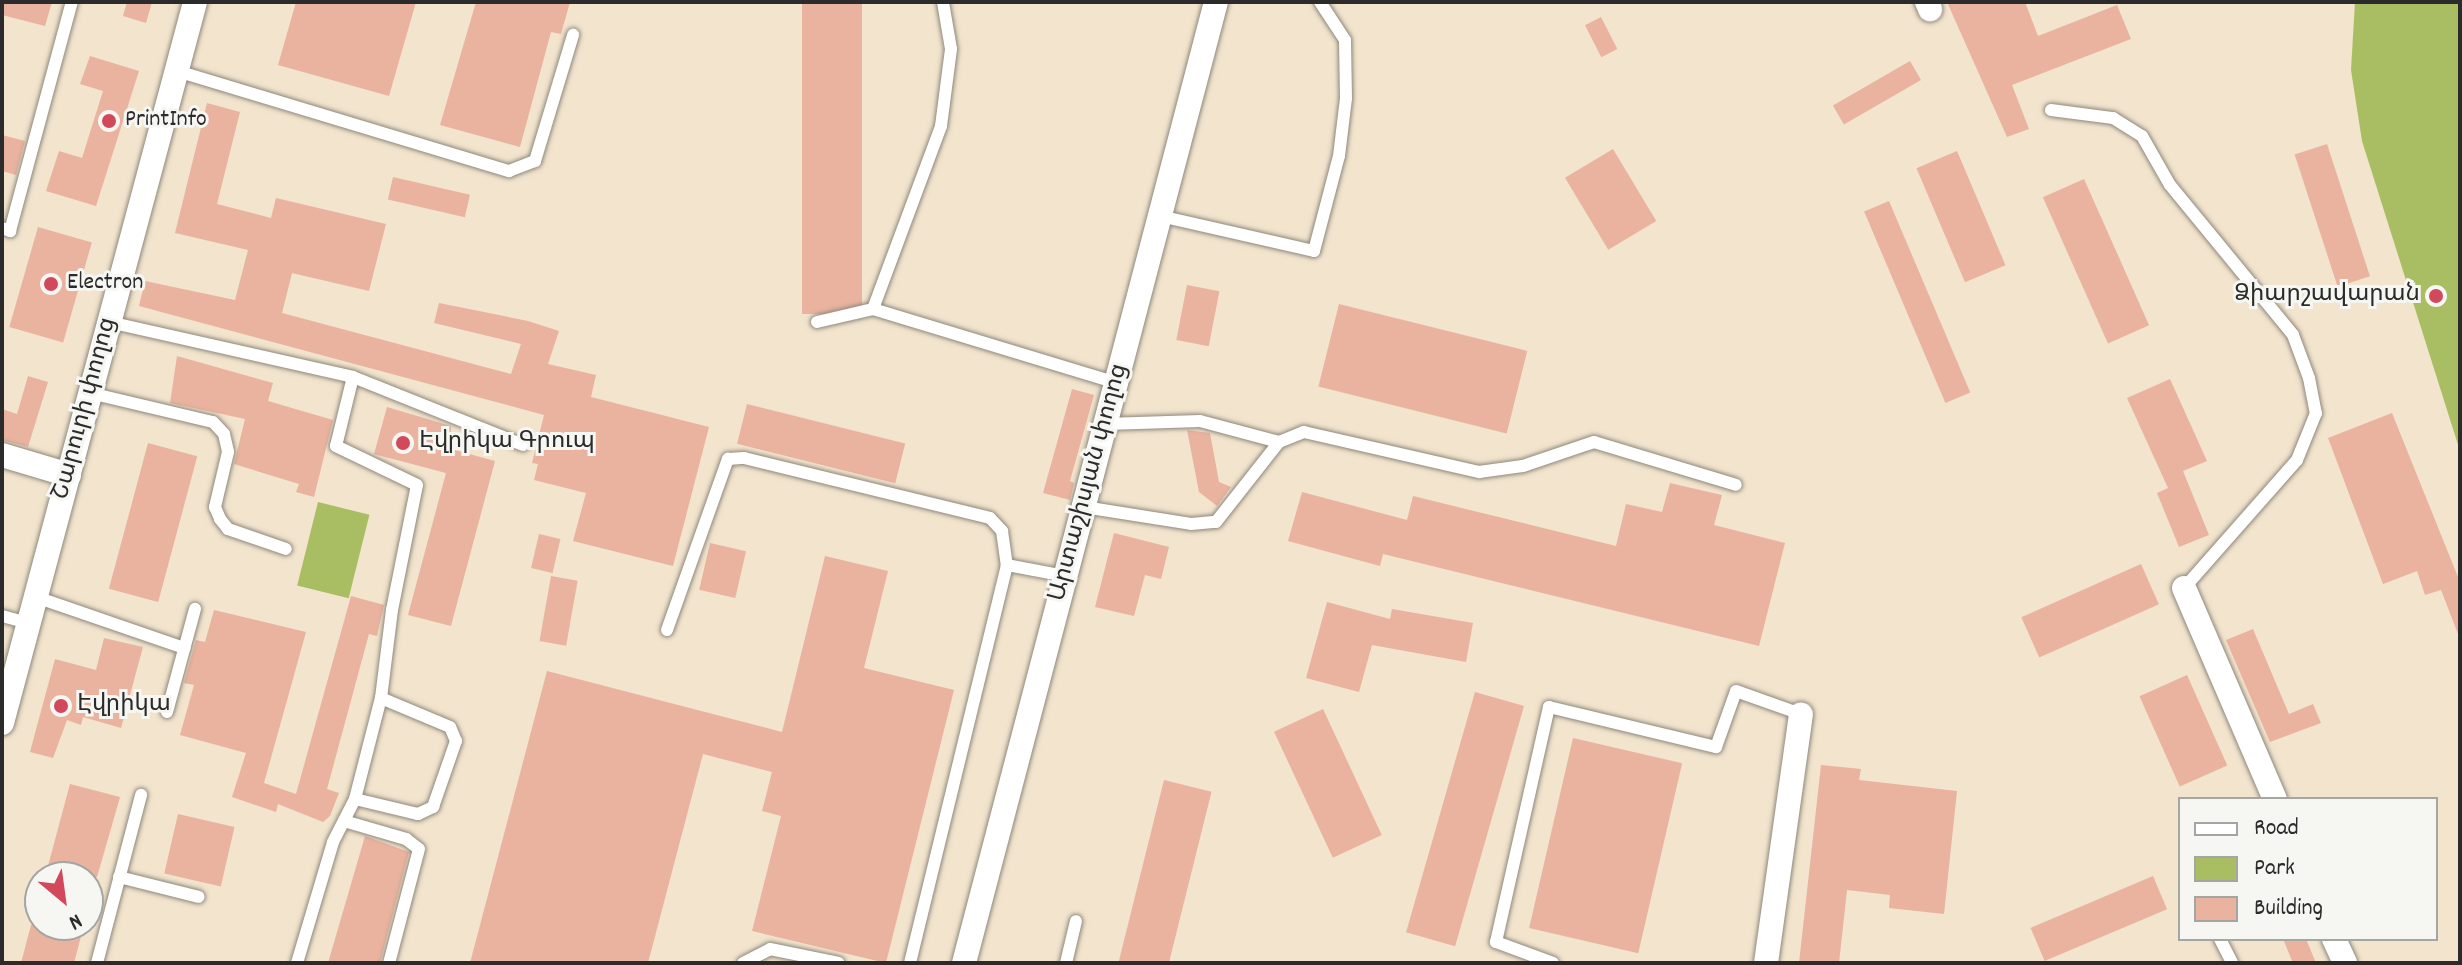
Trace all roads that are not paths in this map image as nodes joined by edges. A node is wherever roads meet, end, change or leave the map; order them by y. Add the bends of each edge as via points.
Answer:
1 (72, 2) edge
2 (195, 2) edge
3 (943, 2) edge
4 (1216, 2) edge
5 (1320, 2) edge
6 (573, 35) dead end
7 (177, 71) junction
8 (2051, 110) dead end
9 (1160, 216) junction
10 (2, 228) edge
11 (873, 309) junction
12 (109, 322) junction
13 (817, 322) dead end
14 (353, 377) junction
15 (1116, 383) junction
16 (90, 393) junction
17 (1106, 424) junction
18 (1279, 442) junction
19 (523, 445) dead end
20 (2, 455) edge
21 (69, 475) junction
22 (1736, 485) dead end
23 (1084, 507) junction
24 (286, 549) dead end
25 (1007, 565) junction
26 (1065, 576) junction
27 (2184, 588) joint
28 (36, 597) junction
29 (195, 609) dead end
30 (2, 616) edge
31 (29, 623) junction
32 (667, 630) dead end
33 (184, 648) junction
34 (381, 698) junction
35 (167, 712) dead end
36 (1801, 714) joint
37 (2, 723) edge
38 (141, 795) dead end
39 (2274, 797) edge
40 (355, 799) junction
41 (344, 821) junction
42 (119, 877) junction
43 (199, 897) dead end
44 (1076, 921) dead end
45 (2221, 941) edge
46 (2335, 941) edge
47 (97, 963) edge
48 (297, 963) edge
49 (389, 963) edge
50 (743, 963) edge
51 (839, 963) edge
52 (910, 963) edge
53 (964, 963) edge
54 (1066, 963) edge
55 (1553, 963) edge
56 (1766, 963) edge
57 (2232, 963) edge
58 (2345, 963) edge

1 - 10 lane via 10,231
2 - 7 street, Շարուրի փողոց
3 - 11 lane via 951,49 941,126
4 - 9 street, Արտաշիսյան փողոց
5 - 9 lane via 1345,40 1346,98 1339,156 1314,251
6 - 7 lane via 535,161 509,171
7 - 12 street, Շարուրի փողոց
8 - 27 lane via 2113,118 2142,136 2170,185 2293,335 2309,378 2316,413 2297,460
9 - 15 street, Արտաշիսյան փողոց
11 - 13 lane
11 - 15 lane
12 - 14 lane
12 - 16 street, Շարուրի փողոց
14 - 19 lane
14 - 34 lane via 336,446 417,485
15 - 17 street, Արտաշիսյան փողոց
16 - 21 street, Շարուրի փողոց
16 - 24 lane via 213,422 224,434 228,452 215,507 220,519 228,529
17 - 18 lane via 1200,421
17 - 23 street, Արտաշիսյան փողոց
18 - 22 lane via 1304,432 1479,472 1523,466 1594,442
18 - 23 lane via 1216,522 1191,524
20 - 21 street
21 - 28 street, Շարուրի փողոց
23 - 26 street, Արտաշիսյան փողոց
25 - 26 lane
25 - 32 lane via 1002,531 990,518 744,458 728,459
25 - 52 lane
26 - 53 street, Արտաշիսյան փողոց
27 - 39 street
28 - 31 street, Շարուրի փողոց
28 - 33 lane
29 - 33 lane
30 - 31 lane
31 - 37 street, Շարուրի փողոց
33 - 35 lane
34 - 40 lane
34 - 40 lane via 450,727 456,741 433,807 418,814
36 - 55 lane via 1736,691 1716,747 1549,707 1496,942
36 - 56 street
38 - 42 lane
40 - 41 lane
41 - 48 lane
41 - 49 lane via 406,839 419,849
42 - 43 lane
42 - 47 lane
44 - 54 lane
45 - 57 lane
46 - 58 street
50 - 51 lane via 770,949

